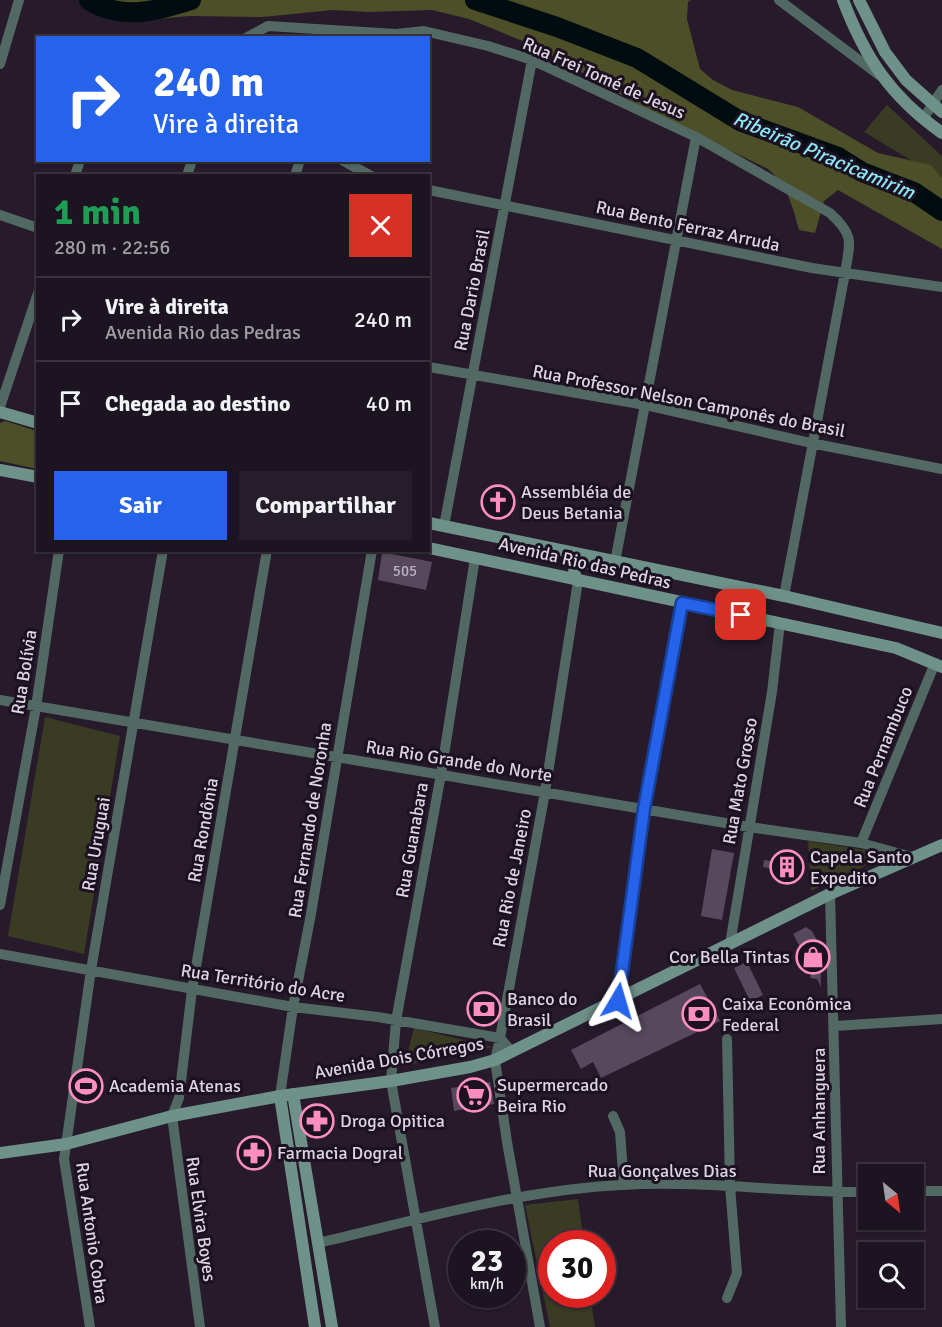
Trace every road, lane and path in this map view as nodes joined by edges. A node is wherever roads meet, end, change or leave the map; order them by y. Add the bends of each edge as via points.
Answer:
1 (19, 0) edge
2 (779, 0) edge
3 (843, 0) edge
4 (860, 0) edge
5 (250, 36) edge
6 (532, 60) junction
7 (0, 64) edge
8 (880, 75) junction
9 (942, 90) edge
10 (937, 108) edge
11 (923, 119) junction
12 (942, 133) edge
13 (696, 137) junction
14 (346, 162) edge
15 (367, 174) edge
16 (430, 190) edge
17 (505, 207) junction
18 (0, 215) edge
19 (36, 227) edge
20 (675, 240) junction
21 (845, 273) junction
22 (942, 287) edge
23 (36, 299) edge
24 (430, 367) edge
25 (472, 376) junction
26 (645, 405) junction
27 (0, 407) edge
28 (0, 412) edge
29 (36, 422) edge
30 (812, 443) junction
31 (942, 469) edge
32 (0, 470) edge
33 (36, 477) edge
34 (430, 523) edge
35 (444, 526) junction
36 (430, 548) edge
37 (59, 552) edge
38 (163, 552) edge
39 (267, 552) edge
40 (372, 552) edge
41 (475, 558) junction
42 (615, 562) junction
43 (578, 581) junction
44 (784, 596) junction
45 (682, 603) junction
46 (780, 623) junction
47 (942, 633) edge
48 (938, 665) edge
49 (0, 700) edge
50 (36, 708) junction
51 (133, 723) junction
52 (236, 740) junction
53 (337, 759) junction
54 (441, 774) junction
55 (545, 792) junction
56 (644, 809) junction
57 (749, 827) junction
58 (861, 843) junction
59 (942, 846) edge
60 (912, 857) junction
61 (830, 894) junction
62 (0, 905) edge
63 (730, 944) junction
64 (0, 954) edge
65 (91, 970) junction
66 (192, 990) junction
67 (618, 1001) junction
68 (293, 1007) junction
69 (942, 1019) edge
70 (396, 1022) junction
71 (835, 1026) junction
72 (500, 1038) junction
73 (728, 1039) dead end
74 (512, 1052) junction
75 (495, 1060) junction
76 (391, 1081) junction
77 (287, 1095) junction
78 (172, 1116) junction
79 (613, 1116) dead end
80 (66, 1144) junction
81 (0, 1154) edge
82 (624, 1185) junction
83 (730, 1186) junction
84 (924, 1191) edge
85 (942, 1191) edge
86 (836, 1192) junction
87 (858, 1192) edge
88 (515, 1197) junction
89 (416, 1221) junction
90 (318, 1243) junction
91 (727, 1298) dead end
92 (90, 1327) edge
93 (200, 1327) edge
94 (315, 1327) edge
95 (332, 1327) edge
96 (435, 1327) edge
97 (540, 1327) edge
98 (841, 1327) edge

1 - 7 street
2 - 8 street
3 - 8 main road
4 - 10 main road via 885,52 906,80
5 - 6 street, Rua Frei Tomé de Jesus via 268,27 396,34 424,31
6 - 13 street, Rua Frei Tomé de Jesus
6 - 17 street, Rua Dario Brasil
8 - 11 main road
9 - 10 street
10 - 11 street
11 - 12 main road
13 - 20 street
13 - 21 street, Rua Frei Tomé de Jesus via 830,213 846,227 850,239
14 - 15 street
16 - 17 street, Rua Bento Ferraz Arruda
17 - 20 street, Rua Bento Ferraz Arruda
17 - 25 street, Rua Dario Brasil
18 - 19 street
20 - 21 street, Rua Bento Ferraz Arruda
20 - 26 street
21 - 22 street, Rua Bento Ferraz Arruda
21 - 30 street
23 - 27 street
24 - 25 street, Rua Professor Nelson Camponês do Brasil
25 - 26 street, Rua Professor Nelson Camponês do Brasil
25 - 35 street, Rua Dario Brasil
26 - 30 street, Rua Professor Nelson Camponês do Brasil
26 - 42 street
28 - 29 main road
30 - 31 street, Rua Professor Nelson Camponês do Brasil
30 - 44 street
32 - 33 main road
34 - 35 main road, Avenida Rio das Pedras
35 - 42 main road, Avenida Rio das Pedras
36 - 41 main road, Avenida Rio das Pedras
37 - 50 street, Rua Bolívia
38 - 51 street, Rua Uruguai
39 - 52 street, Rua Rondônia
40 - 53 street, Rua Fernando de Noronha
41 - 43 main road, Avenida Rio das Pedras
41 - 54 street, Rua Guanabara
42 - 43 main road via 575,565
42 - 44 main road, Avenida Rio das Pedras
43 - 45 main road, Avenida Rio das Pedras
43 - 55 street, Rua Rio de Janeiro
44 - 47 main road, Avenida Rio das Pedras
45 - 46 main road, Avenida Rio das Pedras
45 - 56 street
46 - 48 main road, Avenida Rio das Pedras via 896,648
46 - 57 street, Rua Mato Grosso
48 - 58 street, Rua Pernambuco
49 - 50 street, Rua Rio Grande do Norte
50 - 51 street, Rua Rio Grande do Norte
50 - 62 street, Rua Bolívia
51 - 52 street, Rua Rio Grande do Norte
51 - 65 street, Rua Uruguai
52 - 53 street, Rua Rio Grande do Norte
52 - 66 street, Rua Rondônia
53 - 54 street, Rua Rio Grande do Norte
53 - 68 street, Rua Fernando de Noronha
54 - 55 street, Rua Rio Grande do Norte
54 - 70 street, Rua Guanabara
55 - 56 street, Rua Rio Grande do Norte
55 - 72 street, Rua Rio de Janeiro
56 - 57 street, Rua Rio Grande do Norte
56 - 67 street
57 - 58 street, Rua Rio Grande do Norte
57 - 63 street, Rua Mato Grosso
58 - 60 street, Rua Rio Grande do Norte
59 - 60 main road, Avenida Dois Córregos
60 - 61 main road, Avenida Dois Córregos
61 - 63 main road, Avenida Dois Córregos
61 - 71 street, Rua Anhanguera
63 - 67 main road, Avenida Dois Córregos
64 - 65 street, Rua Território do Acre
65 - 66 street, Rua Território do Acre
65 - 80 street, Rua Uruguai
66 - 68 street, Rua Território do Acre
66 - 78 street, Rua Rondônia via 179,1098
67 - 74 main road, Avenida Dois Córregos
68 - 70 street, Rua Território do Acre
68 - 77 street, Rua Fernando de Noronha
69 - 71 street
70 - 72 street, Rua Território do Acre
70 - 76 street, Rua Guanabara
71 - 86 street, Rua Anhanguera
72 - 74 street
72 - 75 street
73 - 83 street
74 - 75 main road, Avenida Dois Córregos
75 - 76 main road, Avenida Dois Córregos
75 - 88 street
76 - 77 main road, Avenida Dois Córregos
76 - 89 street, Rua Guanabara
77 - 78 main road, Avenida Dois Córregos
77 - 90 main road
77 - 94 main road
78 - 80 main road, Avenida Dois Córregos
78 - 93 street, Rua Elvira Boyes
79 - 82 street via 620,1132
80 - 81 main road, Avenida Dois Córregos
80 - 92 street, Rua Antonio Cobra via 64,1159
82 - 83 street, Rua Gonçalves Dias
82 - 88 street, Rua Gonçalves Dias
83 - 86 street, Rua Gonçalves Dias
83 - 91 street via 737,1273
84 - 85 street
86 - 87 street, Rua Gonçalves Dias
86 - 98 street, Rua Anhanguera
88 - 89 street, Rua Gonçalves Dias
88 - 97 street
89 - 90 street, Rua Gonçalves Dias
89 - 96 street, Rua Guanabara
90 - 95 main road

